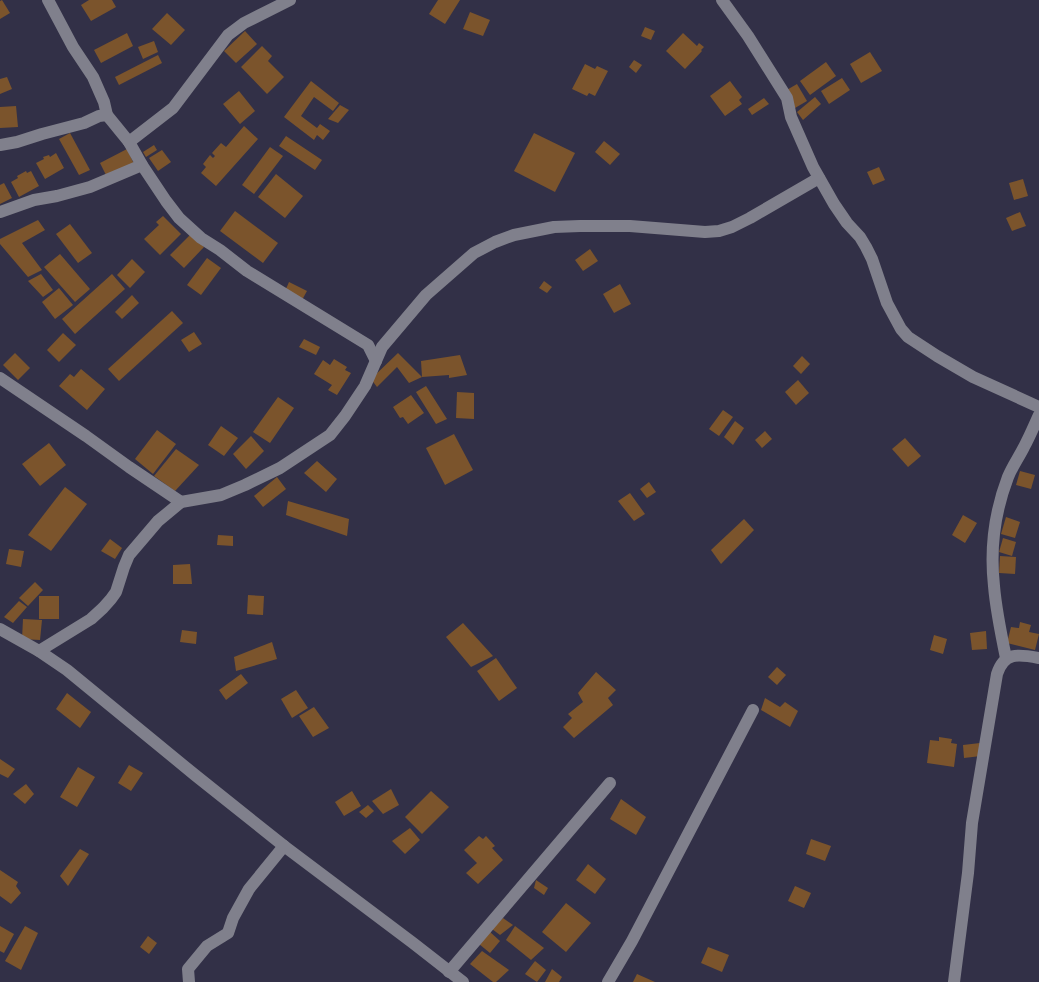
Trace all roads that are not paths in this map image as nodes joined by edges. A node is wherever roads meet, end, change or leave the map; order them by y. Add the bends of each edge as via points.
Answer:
1 (48, 0) edge
2 (290, 0) edge
3 (722, 0) edge
4 (107, 114) junction
5 (129, 142) junction
6 (0, 145) edge
7 (142, 164) junction
8 (819, 178) junction
9 (0, 212) edge
10 (376, 361) junction
11 (0, 378) edge
12 (1039, 407) edge
13 (1039, 416) edge
14 (181, 502) junction
15 (0, 629) edge
16 (39, 651) junction
17 (1006, 658) junction
18 (1039, 658) edge
19 (753, 710) dead end
20 (610, 783) dead end
21 (284, 846) junction
22 (449, 972) junction
23 (189, 982) edge
24 (463, 982) edge
25 (608, 982) edge
26 (954, 982) edge

1 - 4 street via 93,77
2 - 5 street via 244,23 228,35 173,108
3 - 8 street via 787,98 791,116
4 - 5 street
4 - 6 street
5 - 7 street
7 - 9 street via 90,187
7 - 10 street via 174,212 201,238 247,271 368,345
8 - 10 street via 732,228 719,231 630,226 554,227 495,242 474,253 426,295 382,348
8 - 12 street via 866,247 894,318 908,337 973,377
10 - 14 street via 357,400 330,435 280,468 245,485 221,495
11 - 14 street
13 - 17 street via 1009,476 995,525 994,585
14 - 16 street via 158,521 129,556 111,600 91,619
15 - 16 street
16 - 21 street via 67,670
17 - 18 street
17 - 26 street via 997,674 990,710 972,823
19 - 25 street
20 - 22 street
21 - 22 street
21 - 23 street via 249,889 228,933 207,946 188,970
22 - 24 street

